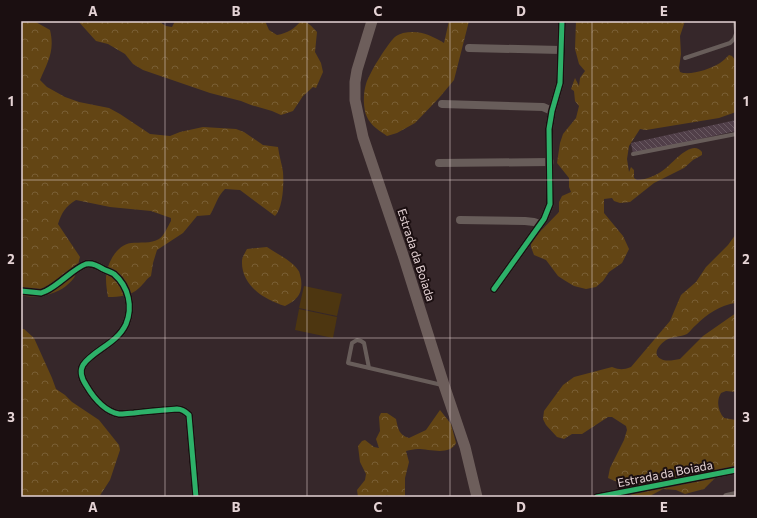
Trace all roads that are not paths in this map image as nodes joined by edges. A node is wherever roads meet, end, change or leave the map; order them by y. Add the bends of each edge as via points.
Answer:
1 (372, 21) edge
2 (562, 21) edge
3 (735, 21) edge
4 (736, 33) edge
5 (469, 48) dead end
6 (561, 50) junction
7 (685, 58) dead end
8 (442, 104) dead end
9 (552, 111) junction
10 (736, 134) edge
11 (633, 154) dead end
12 (550, 162) junction
13 (439, 163) dead end
14 (460, 220) dead end
15 (540, 224) junction
16 (494, 289) dead end
17 (21, 291) edge
18 (369, 368) junction
19 (444, 385) junction
20 (736, 470) edge
21 (736, 495) edge
22 (196, 497) edge
23 (477, 497) edge
24 (597, 497) edge
25 (727, 497) edge

1 - 19 main road, Estrada da Boiada via 357,70 355,100 363,137
2 - 6 street
3 - 4 lane
4 - 7 lane via 730,43
5 - 6 street
6 - 9 street via 560,83
8 - 9 street via 543,107
9 - 12 street via 549,129
10 - 11 lane
12 - 13 street
12 - 15 street via 550,204
14 - 15 street via 525,221
15 - 16 street
17 - 22 street via 46,291 88,264 97,265 121,281 130,303 130,313 125,326 107,345 88,359 80,373 95,400 119,414 182,409 189,415
18 - 18 lane via 364,343 354,341 348,363
18 - 19 lane
19 - 23 main road, Estrada da Boiada via 465,447
20 - 24 street, Estrada da Boiada
21 - 25 street

